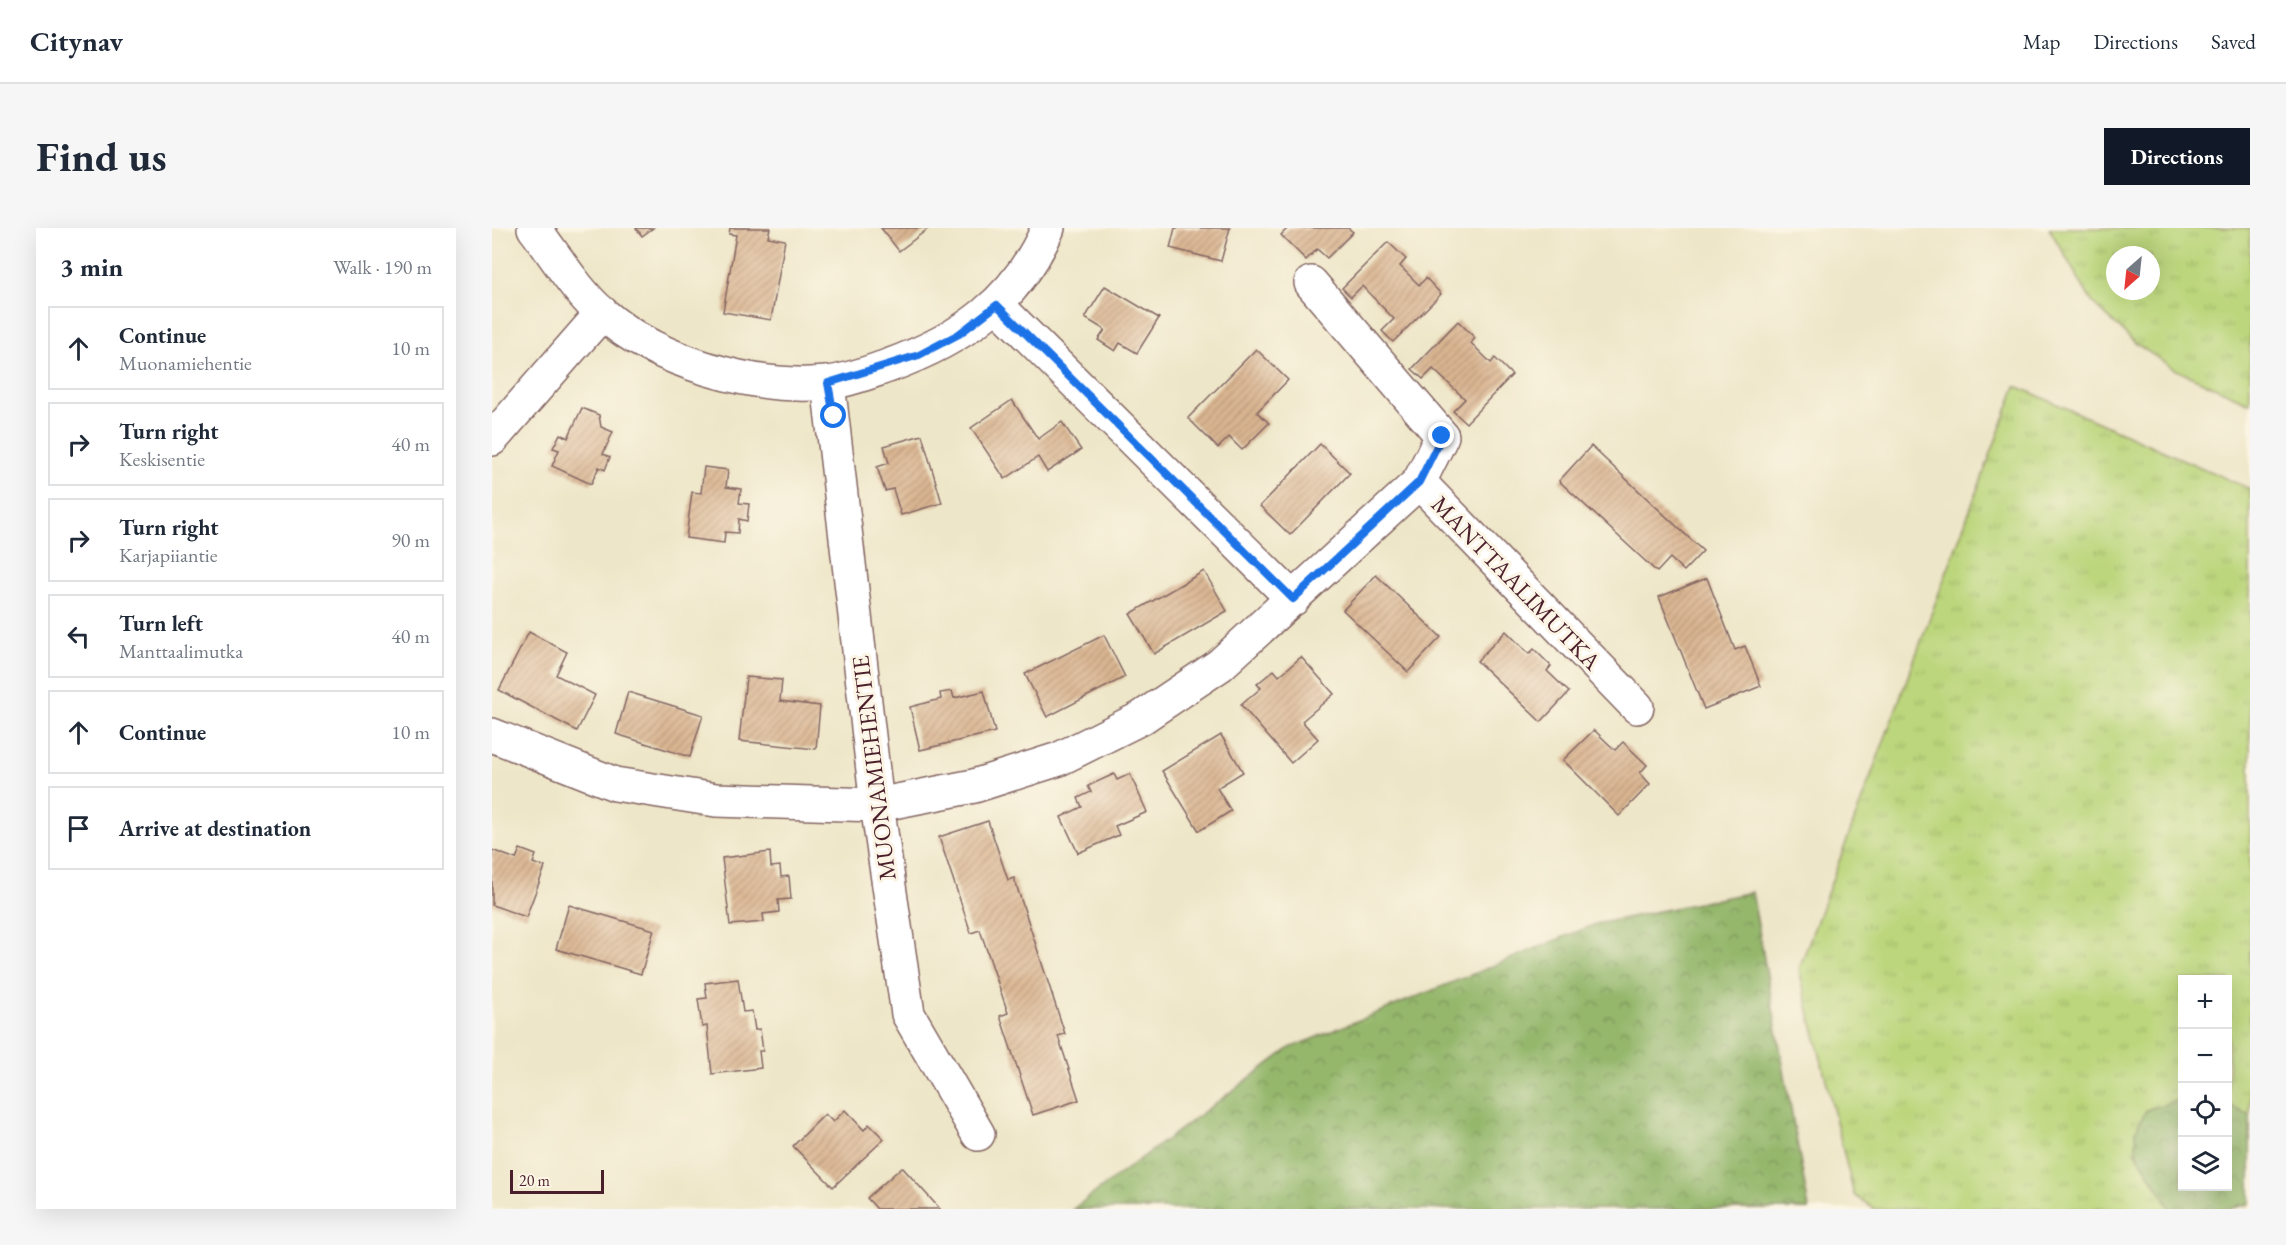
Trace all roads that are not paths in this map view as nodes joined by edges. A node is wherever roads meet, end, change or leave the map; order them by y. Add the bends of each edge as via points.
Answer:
1 (534, 228) edge
2 (1048, 228) edge
3 (1311, 283) dead end
4 (997, 305) junction
5 (602, 313) junction
6 (828, 383) junction
7 (492, 439) edge
8 (1419, 482) junction
9 (1293, 599) junction
10 (1636, 707) dead end
11 (492, 735) edge
12 (877, 805) junction
13 (978, 1134) dead end

1 - 5 street
2 - 4 street via 1024,272
3 - 8 street via 1442,436
4 - 6 street via 959,334 919,355
4 - 9 street
5 - 6 street via 645,342 732,376
5 - 7 street
6 - 12 street, MUONAMIEHENTIE
8 - 9 street, MANTTAALIMUTKA
8 - 10 street, MANTTAALIMUTKA
9 - 12 street, MANTTAALIMUTKA via 1220,665 1131,723 1059,759 974,786
11 - 12 street, MANTTAALIMUTKA via 615,784 716,800
12 - 13 street, MUONAMIEHENTIE via 908,1014

